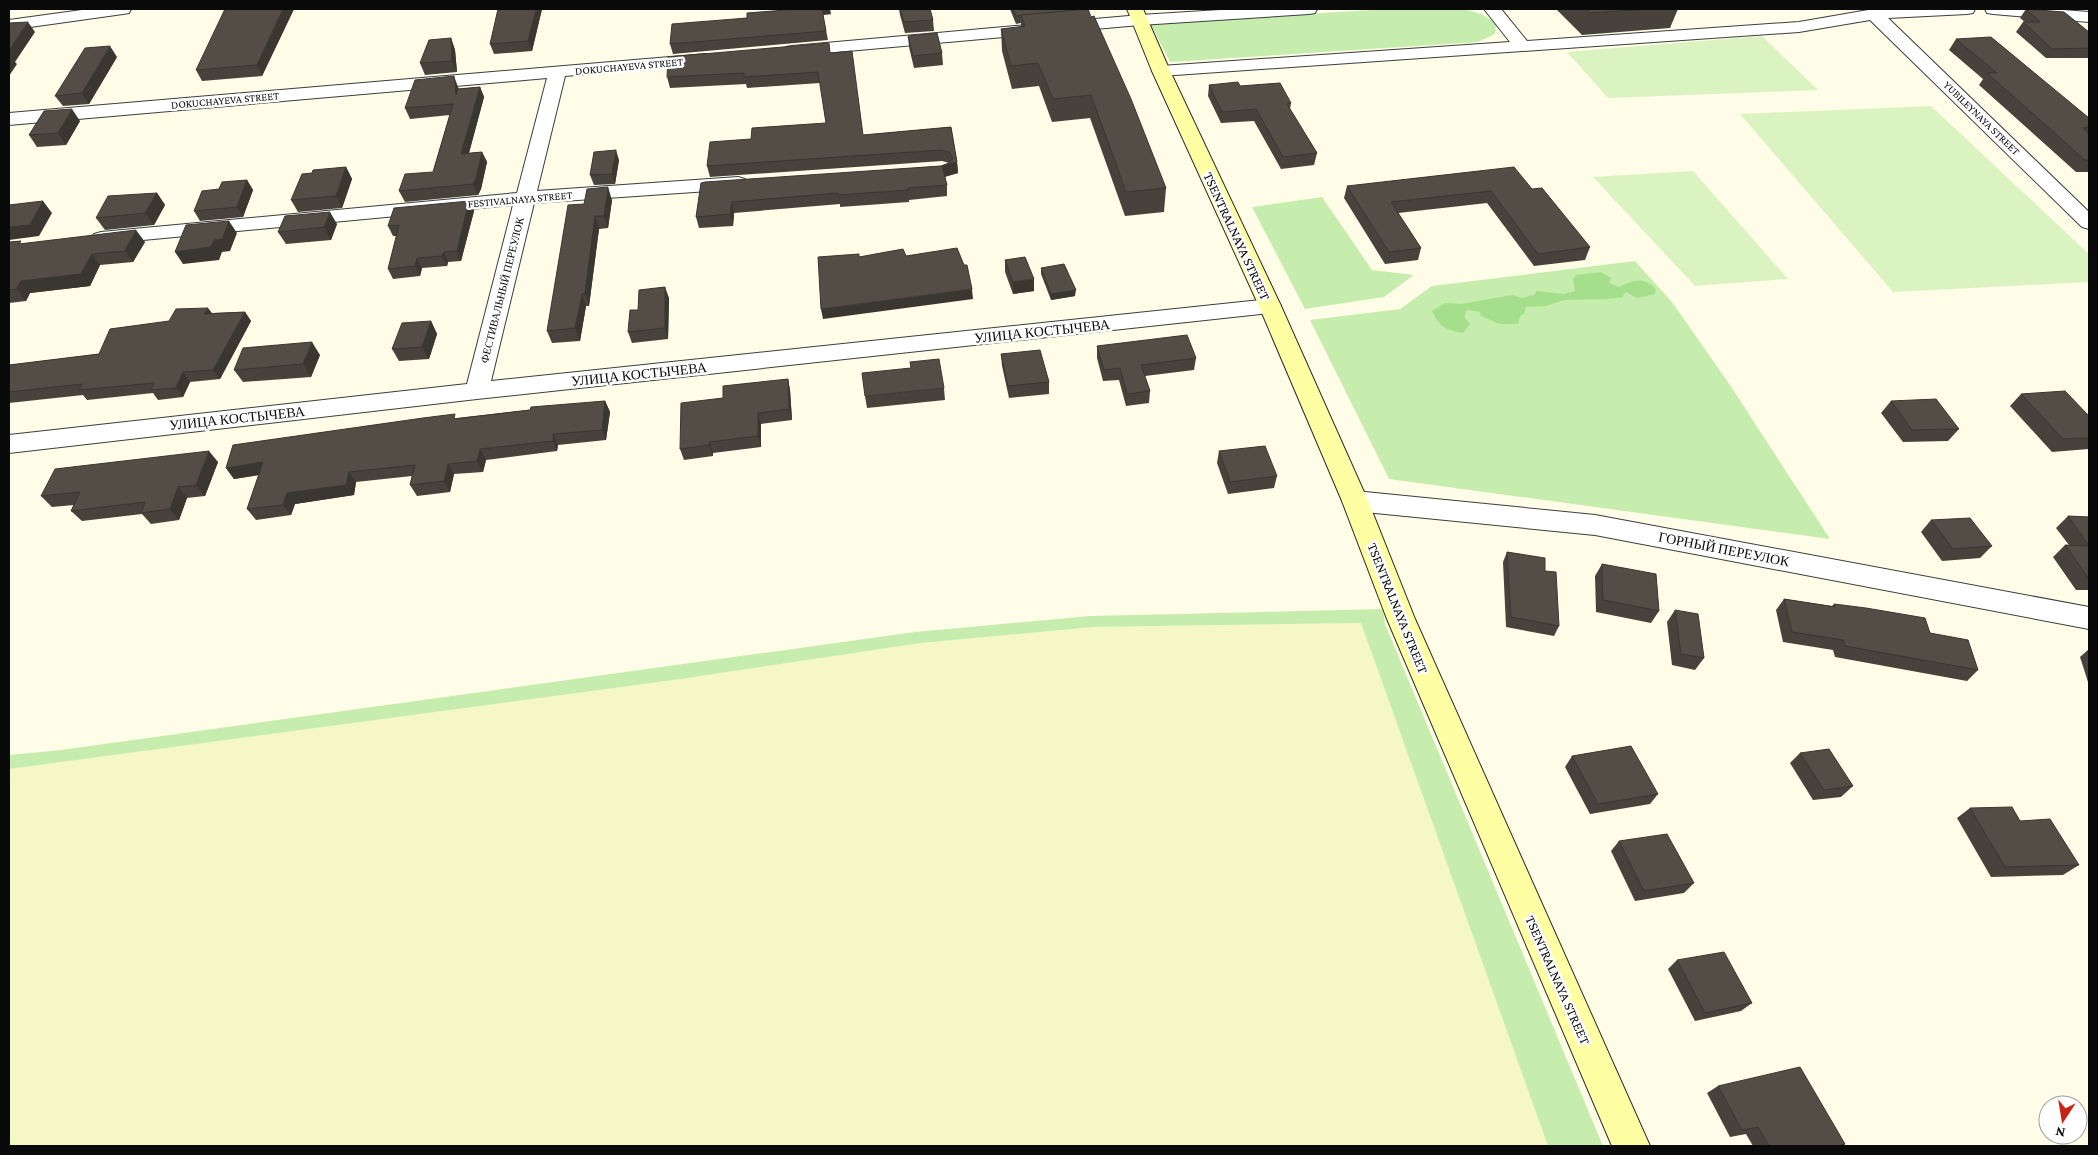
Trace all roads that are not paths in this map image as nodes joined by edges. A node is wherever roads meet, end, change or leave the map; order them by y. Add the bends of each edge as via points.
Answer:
1 (123, 9) edge
2 (1309, 9) edge
3 (1492, 9) edge
4 (1784, 9) edge
5 (1967, 9) edge
6 (1993, 9) edge
7 (1137, 14) edge
8 (1874, 14) junction
9 (2089, 17) edge
10 (9, 25) edge
11 (1799, 27) junction
12 (1522, 45) junction
13 (774, 53) edge
14 (725, 57) edge
15 (1161, 71) junction
16 (557, 72) junction
17 (9, 119) edge
18 (753, 182) edge
19 (524, 198) junction
20 (2089, 223) edge
21 (80, 240) edge
22 (1270, 306) junction
23 (477, 391) junction
24 (9, 444) edge
25 (1355, 501) junction
26 (2089, 618) edge
27 (1631, 1146) edge

1 - 10 street
2 - 7 street
3 - 12 street
4 - 11 street
5 - 8 street
6 - 9 street
7 - 13 street
7 - 15 street, TSENTRALNAYA STREET
8 - 11 street
8 - 20 street, YUBILEYNAYA STREET
11 - 12 street
12 - 15 street
14 - 16 street, DOKUCHAYEVA STREET
15 - 22 street, TSENTRALNAYA STREET
16 - 17 street, DOKUCHAYEVA STREET
16 - 19 street, ФЕСТИВАЛЬНЫЙ ПЕРЕУЛОК
18 - 19 street, FESTIVALNAYA STREET
19 - 21 street, FESTIVALNAYA STREET
19 - 23 street, ФЕСТИВАЛЬНЫЙ ПЕРЕУЛОК
22 - 23 street, УЛИЦА КОСТЫЧЕВА
22 - 25 street, TSENTRALNAYA STREET
23 - 24 street, УЛИЦА КОСТЫЧЕВА
25 - 26 street, ГОРНЫЙ ПЕРЕУЛОК via 1595,525
25 - 27 street, TSENTRALNAYA STREET via 1401,619

